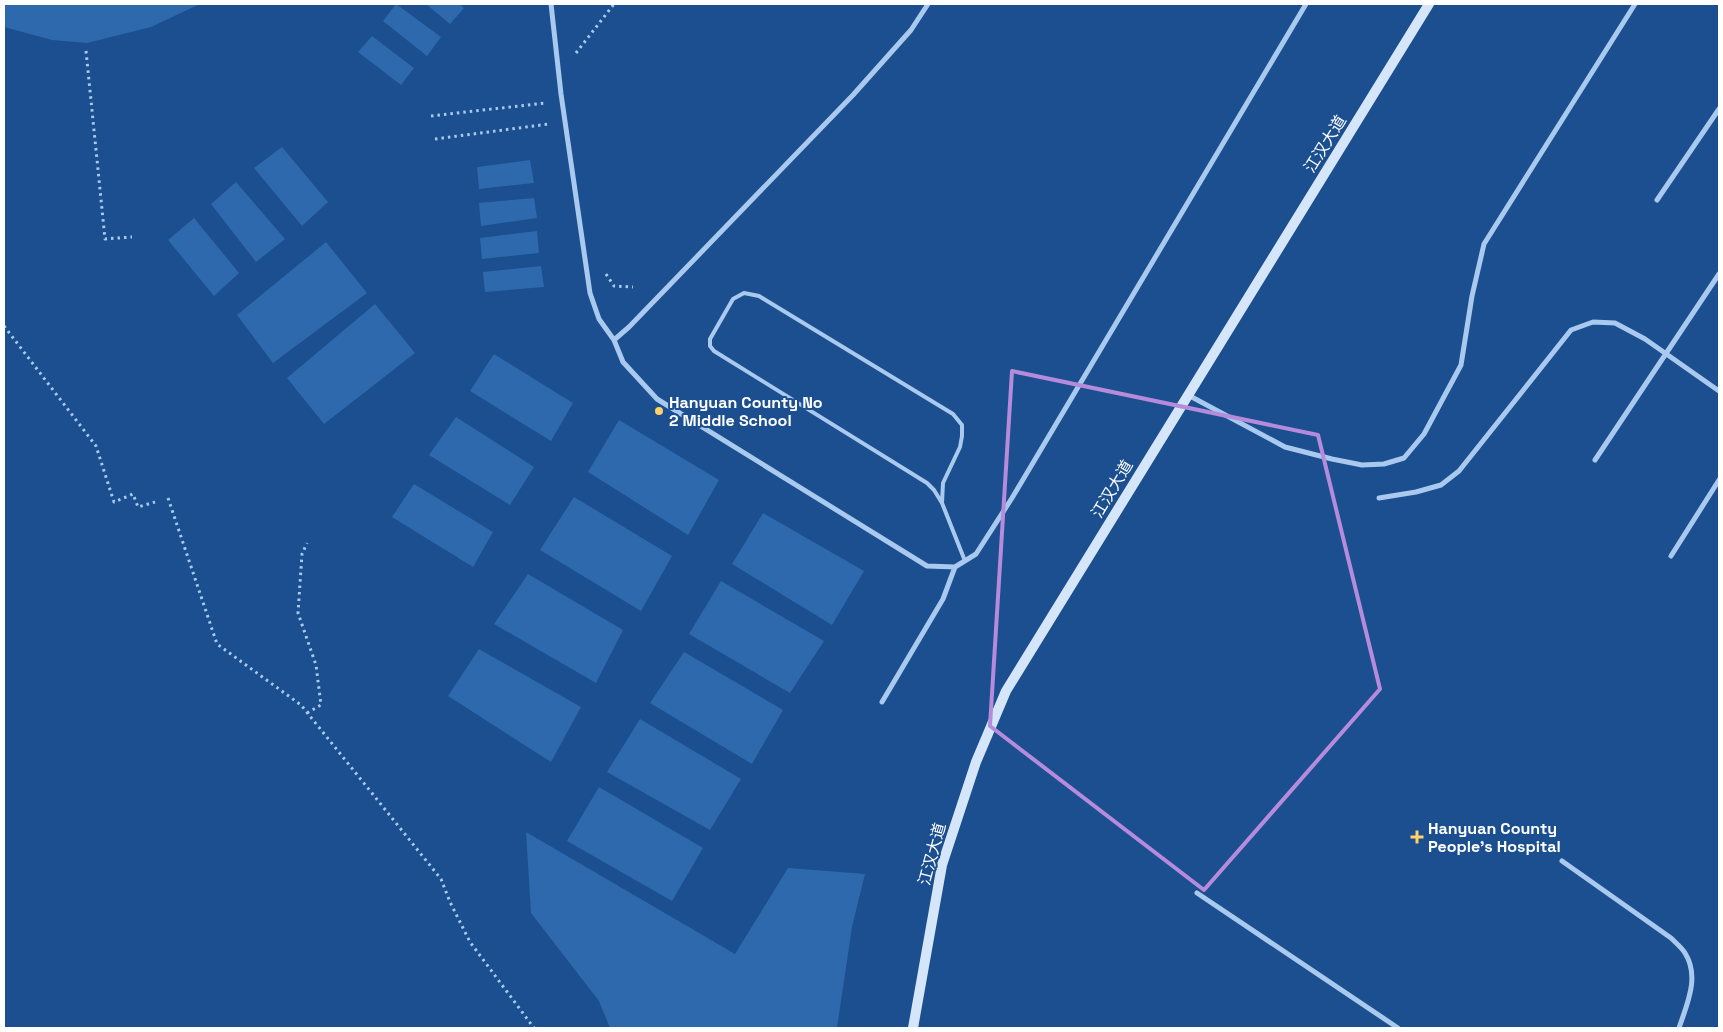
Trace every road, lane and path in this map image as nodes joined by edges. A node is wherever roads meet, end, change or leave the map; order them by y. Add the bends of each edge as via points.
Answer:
1 (551, 4) edge
2 (614, 4) edge
3 (928, 4) edge
4 (1306, 4) edge
5 (1429, 4) edge
6 (1635, 4) edge
7 (86, 50) dead end
8 (576, 53) dead end
9 (548, 102) dead end
10 (1719, 109) edge
11 (432, 116) dead end
12 (552, 124) dead end
13 (435, 140) dead end
14 (1657, 200) dead end
15 (132, 237) dead end
16 (1719, 274) edge
17 (4, 326) edge
18 (614, 340) junction
19 (1665, 353) junction
20 (1719, 392) edge
21 (1187, 395) junction
22 (1595, 460) dead end
23 (1719, 480) edge
24 (168, 498) dead end
25 (1379, 498) dead end
26 (155, 502) dead end
27 (942, 503) junction
28 (307, 543) dead end
29 (1671, 556) dead end
30 (966, 560) junction
31 (955, 567) junction
32 (882, 702) dead end
33 (307, 713) junction
34 (1562, 861) dead end
35 (1197, 893) dead end
36 (534, 1028) edge
37 (913, 1028) edge
38 (1398, 1028) edge
39 (1679, 1028) edge

1 - 18 street via 590,293 600,319
2 - 8 path
3 - 18 street via 911,30 853,95
4 - 30 street via 1012,498 976,554
5 - 21 main road, 江汉大道
6 - 21 street via 1484,244 1461,365 1424,434 1404,458 1384,464 1362,465 1285,447
7 - 15 path via 105,240
9 - 11 path
10 - 14 street
12 - 13 path
16 - 19 street
17 - 26 path via 96,446 114,502 133,494 138,507
18 - 31 street via 623,362 657,399 928,566
19 - 20 street
19 - 22 street
19 - 25 street via 1614,323 1593,322 1571,330 1459,471 1440,485
21 - 37 main road, 江汉大道 via 1006,691 976,762 942,865
23 - 29 street
24 - 33 path via 217,644 301,705
27 - 27 lane via 943,483 962,436 962,424 953,414 759,296 744,293 733,299 710,339 714,351 927,483
27 - 30 lane
28 - 33 path via 302,554 298,613 316,665 321,705
30 - 31 street
31 - 32 street via 943,599
33 - 36 path via 441,880 470,942
34 - 39 street via 1671,938 1684,952 1692,968 1692,988
35 - 38 street

